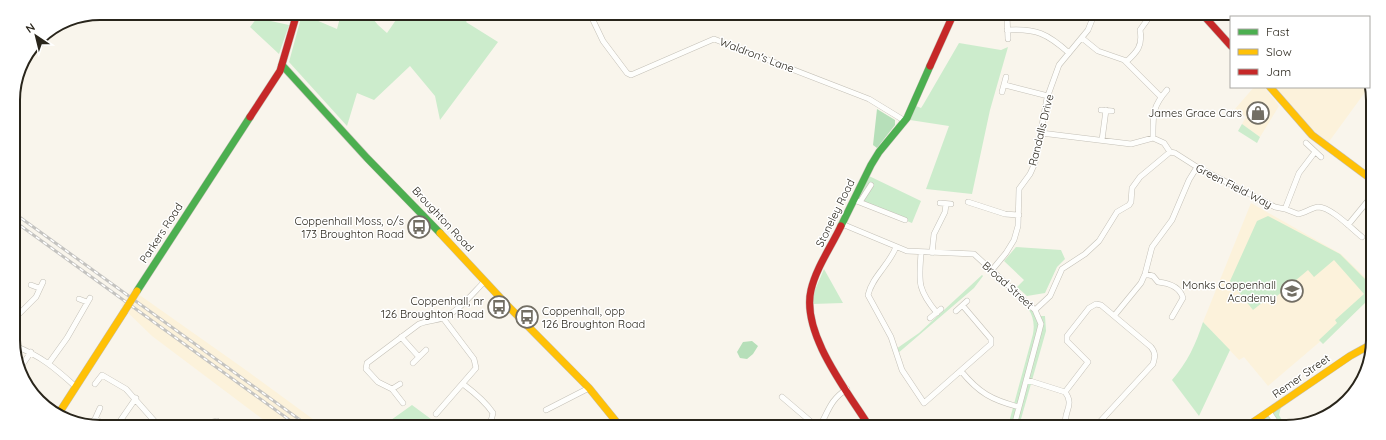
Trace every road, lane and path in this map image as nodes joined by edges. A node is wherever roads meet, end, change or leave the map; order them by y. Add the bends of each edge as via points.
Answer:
1 (295, 20) edge
2 (593, 20) edge
3 (951, 20) edge
4 (1007, 20) edge
5 (1092, 20) edge
6 (1147, 20) edge
7 (1208, 20) edge
8 (1007, 30) junction
9 (1082, 38) junction
10 (1008, 39) dead end
11 (1230, 45) edge
12 (1069, 53) junction
13 (1126, 62) junction
14 (282, 65) junction
15 (1006, 77) dead end
16 (1005, 85) junction
17 (1271, 88) edge
18 (1167, 90) dead end
19 (1002, 92) dead end
20 (1048, 96) junction
21 (1161, 97) junction
22 (1112, 111) dead end
23 (906, 121) junction
24 (1041, 133) junction
25 (1153, 138) junction
26 (1102, 140) junction
27 (1306, 143) dead end
28 (1170, 152) junction
29 (1315, 152) junction
30 (1321, 157) dead end
31 (1197, 167) junction
32 (1366, 176) edge
33 (871, 185) dead end
34 (975, 197) dead end
35 (857, 201) junction
36 (1366, 203) edge
37 (946, 204) dead end
38 (1285, 209) junction
39 (1020, 215) junction
40 (905, 220) dead end
41 (842, 224) junction
42 (1348, 225) junction
43 (1362, 237) dead end
44 (896, 247) junction
45 (920, 253) junction
46 (932, 253) junction
47 (992, 270) junction
48 (1146, 274) junction
49 (485, 281) junction
50 (43, 282) dead end
51 (31, 285) dead end
52 (39, 288) junction
53 (79, 299) dead end
54 (967, 301) dead end
55 (962, 306) junction
56 (942, 309) dead end
57 (1035, 310) junction
58 (956, 311) dead end
59 (20, 312) edge
60 (937, 313) junction
61 (1114, 316) junction
62 (1172, 317) dead end
63 (443, 318) junction
64 (930, 318) dead end
65 (401, 337) junction
66 (21, 348) edge
67 (1365, 348) edge
68 (426, 350) dead end
69 (31, 352) junction
70 (419, 358) junction
71 (24, 363) edge
72 (49, 363) junction
73 (413, 363) dead end
74 (961, 371) junction
75 (1027, 380) junction
76 (95, 384) dead end
77 (400, 384) dead end
78 (463, 384) junction
79 (76, 387) junction
80 (589, 388) junction
81 (392, 389) junction
82 (847, 389) junction
83 (1065, 392) junction
84 (782, 397) dead end
85 (136, 398) junction
86 (404, 403) dead end
87 (1018, 407) junction
88 (100, 408) dead end
89 (61, 410) edge
90 (546, 410) dead end
91 (1269, 412) junction
92 (436, 414) dead end
93 (96, 419) edge
94 (121, 420) edge
95 (154, 420) edge
96 (491, 420) edge
97 (615, 420) edge
98 (809, 420) edge
99 (823, 420) edge
100 (866, 420) edge
101 (1015, 420) edge
102 (1066, 420) edge
103 (1102, 420) edge
104 (1257, 420) edge
105 (1274, 420) edge

1 - 14 street, Parkers Road
2 - 23 street, Waldron's Lane via 603,41 631,75 714,39 868,99
3 - 23 street, Stoneley Road
4 - 8 street
5 - 9 street, Randalls Drive
6 - 13 street via 1140,30 1142,38 1139,50
7 - 11 street
8 - 10 street
8 - 12 street via 1022,29 1045,34
9 - 12 street, Randalls Drive
9 - 13 street via 1098,51
12 - 20 street, Randalls Drive via 1059,65
13 - 21 street
14 - 49 street, Broughton Road
14 - 79 street, Parkers Road, bridge
15 - 16 street
16 - 19 street
16 - 20 street
17 - 32 street via 1312,135
18 - 21 street
20 - 24 street, Randalls Drive
21 - 25 street via 1153,114
22 - 26 street via 1104,110
23 - 35 street, Stoneley Road via 879,152
24 - 26 street
24 - 39 street, Randalls Drive via 1035,163 1019,189
25 - 26 street via 1131,144
25 - 28 street, Green Field Way via 1164,143
27 - 29 street
28 - 31 street, Green Field Way
28 - 57 street via 1140,177 1132,188 1129,205 1117,212 1099,241 1062,269 1050,296
29 - 30 street
29 - 38 street via 1299,173
31 - 38 street, Green Field Way via 1275,207
31 - 48 street via 1172,220 1152,247
33 - 35 street
34 - 39 street via 971,203 1006,214
35 - 40 street
35 - 41 street, Stoneley Road
36 - 42 street
37 - 46 street via 945,212 934,234
38 - 42 street, Green Field Way via 1298,214 1321,207
39 - 47 street, Randalls Drive via 1014,240
41 - 44 street, Broad Street
41 - 82 street, Stoneley Road via 813,282 809,303 824,350
42 - 43 street, Green Field Way
44 - 45 street, Broad Street
44 - 74 street via 891,259 872,284 868,295 891,337 902,370 924,403
45 - 46 street, Broad Street
45 - 60 street via 920,287
46 - 47 street, Broad Street via 974,254
47 - 57 street, Broad Street
48 - 61 street
48 - 62 street via 1153,276 1158,282 1167,283 1182,294 1183,298
49 - 63 street
49 - 80 street, Broughton Road
50 - 52 street
51 - 52 street
52 - 59 street via 36,296
53 - 72 street via 88,300 67,338
54 - 55 street
55 - 58 street
55 - 74 street via 992,341
56 - 60 street
57 - 75 street, Broad Street via 1041,324
60 - 64 street
61 - 83 street via 1096,304 1089,308 1067,336 1070,345 1088,362
61 - 103 street via 1151,347 1155,351 1155,357 1153,364
63 - 65 street via 428,320
63 - 78 street via 476,364 476,368
65 - 70 street
65 - 81 street via 367,363 366,369 378,382
66 - 69 street
67 - 91 street, Remer Street
68 - 70 street
69 - 71 street
69 - 72 street
70 - 73 street
72 - 79 street
74 - 87 street via 992,399
75 - 83 street
75 - 87 street, Broad Street
76 - 85 street via 103,372
77 - 81 street
78 - 92 street
78 - 96 street via 481,397 493,413
79 - 89 street, Parkers Road
80 - 90 street
80 - 97 street, Broughton Road
81 - 86 street
82 - 99 street via 837,395
82 - 100 street, Stoneley Road
83 - 102 street via 1070,404
84 - 98 street
85 - 94 street
85 - 95 street
87 - 101 street, Broad Street
88 - 93 street
91 - 104 street, Remer Street
91 - 105 street

